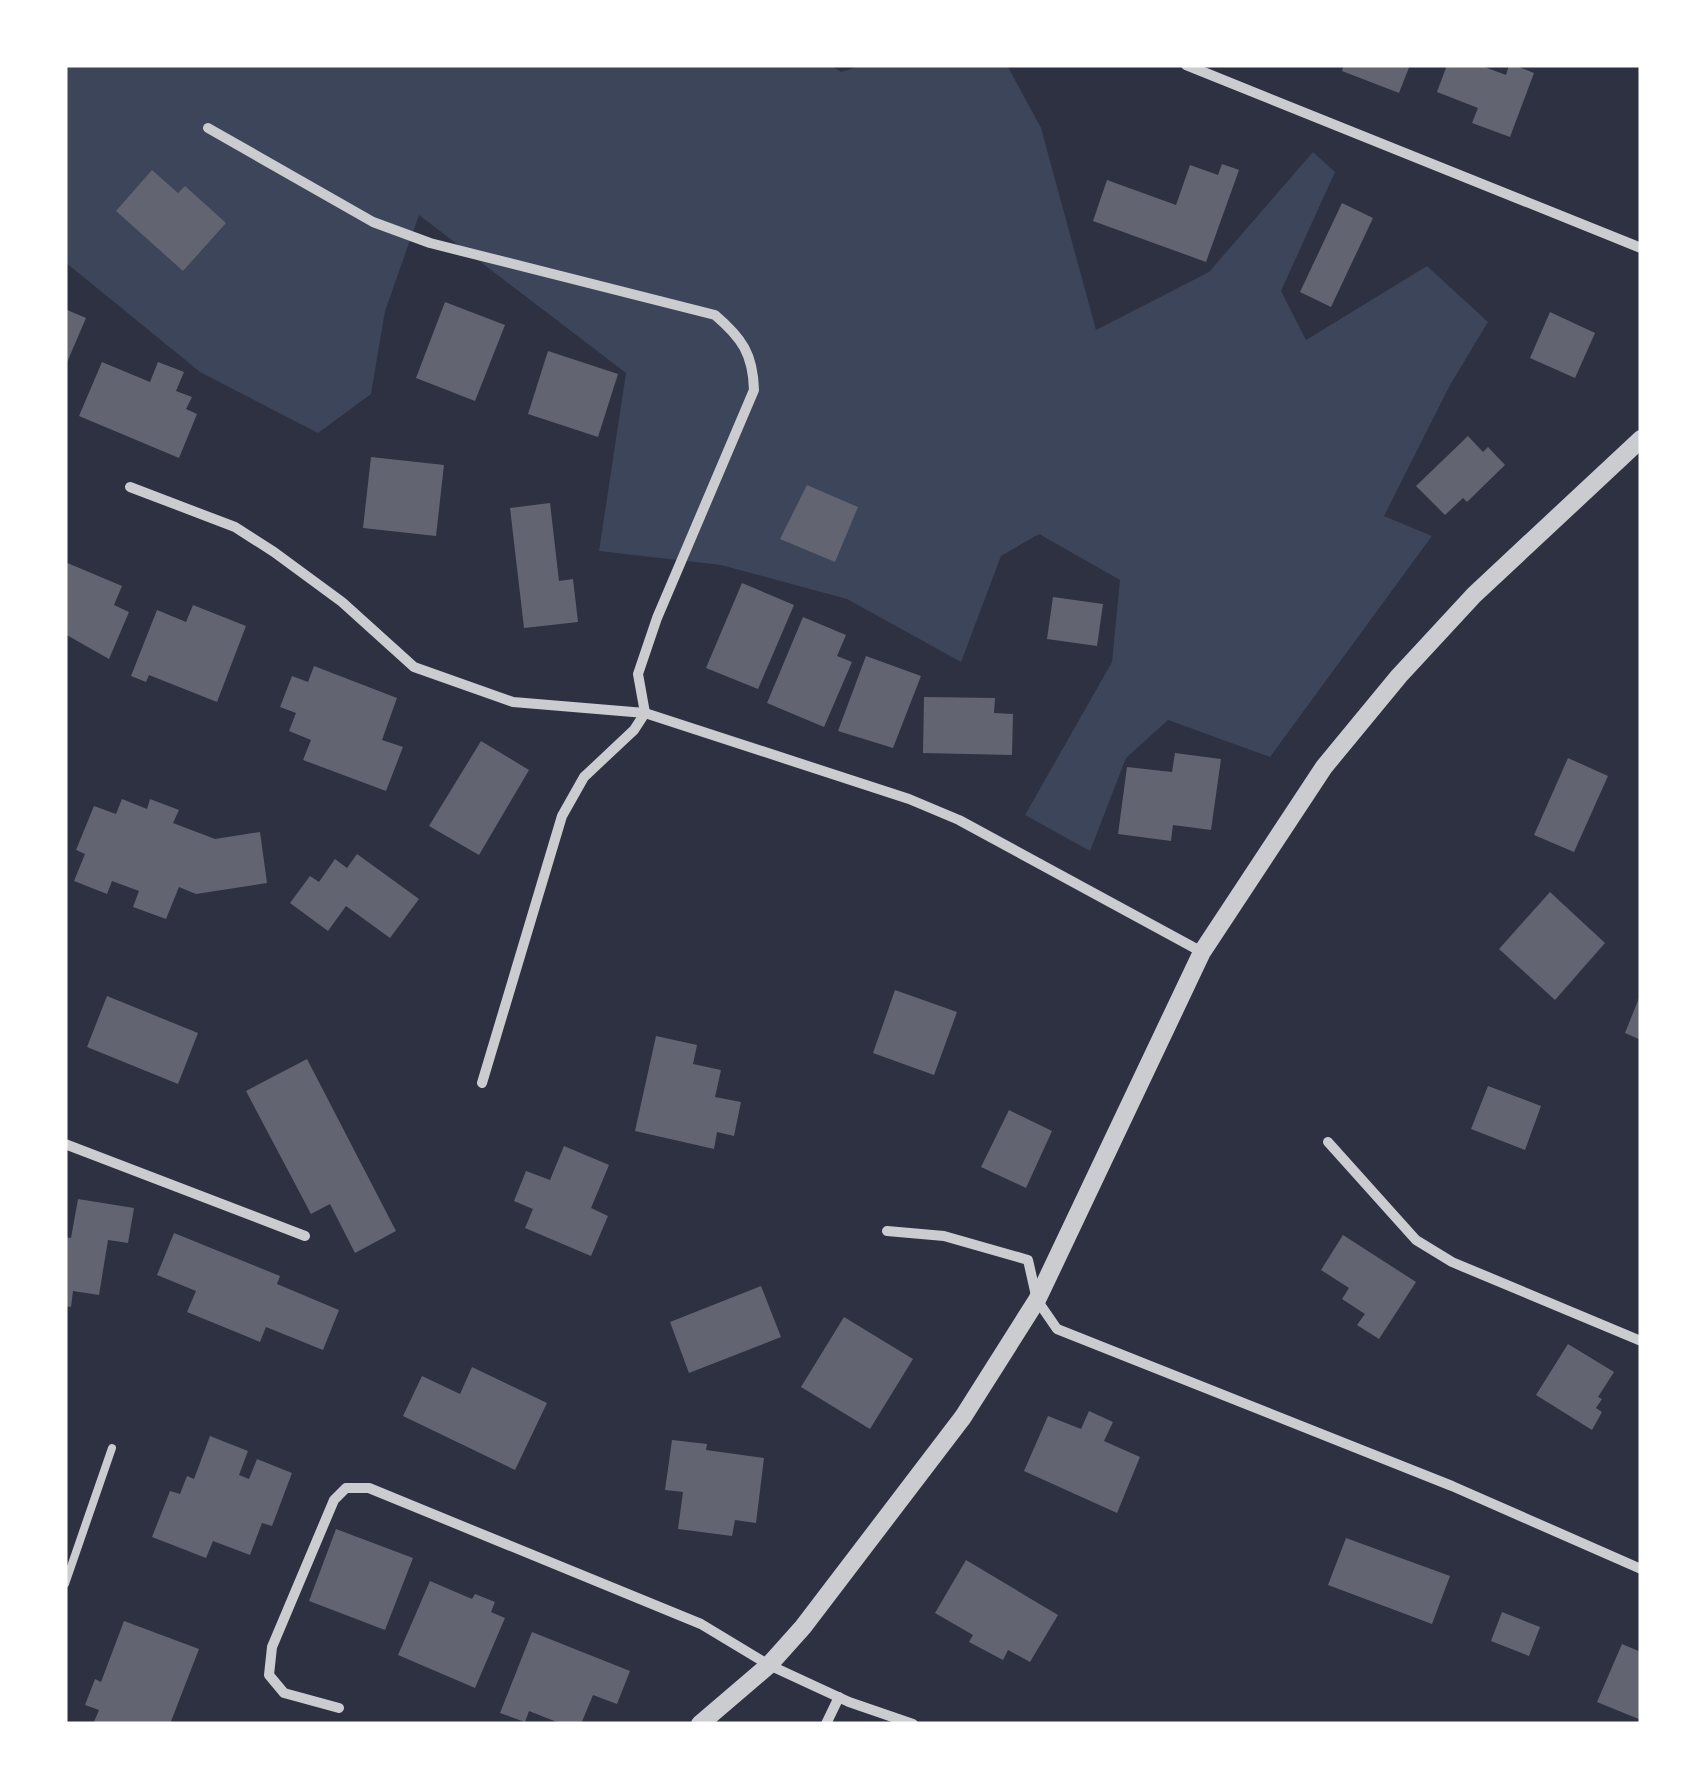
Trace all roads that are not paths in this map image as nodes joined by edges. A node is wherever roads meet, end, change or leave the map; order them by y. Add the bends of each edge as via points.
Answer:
1 (1186, 65) edge
2 (208, 128) dead end
3 (1641, 248) edge
4 (1641, 440) edge
5 (130, 486) dead end
6 (645, 713) junction
7 (1202, 952) junction
8 (482, 1083) dead end
9 (1328, 1142) dead end
10 (65, 1144) edge
11 (888, 1231) dead end
12 (305, 1236) dead end
13 (1037, 1300) junction
14 (1641, 1341) edge
15 (112, 1448) dead end
16 (1641, 1569) edge
17 (65, 1584) edge
18 (769, 1665) junction
19 (839, 1697) junction
20 (339, 1708) dead end
21 (700, 1724) edge
22 (826, 1724) edge
23 (913, 1724) edge

1 - 3 street
2 - 6 street via 373,222 715,315 742,338 754,390 638,674
4 - 7 street via 1474,595 1399,676 1324,767
5 - 6 street via 235,528 274,552 414,667 513,702
6 - 7 street via 959,820
6 - 8 street via 584,776 562,816
7 - 13 street
9 - 14 street via 1416,1240 1452,1262
10 - 12 street
11 - 13 street via 944,1236 1028,1260
13 - 16 street via 1057,1328
13 - 18 street via 964,1417
15 - 17 lane
18 - 19 street
18 - 20 street via 702,1624 369,1488 346,1488 334,1500 272,1648 268,1675 284,1693
18 - 21 street
19 - 22 street
19 - 23 street

